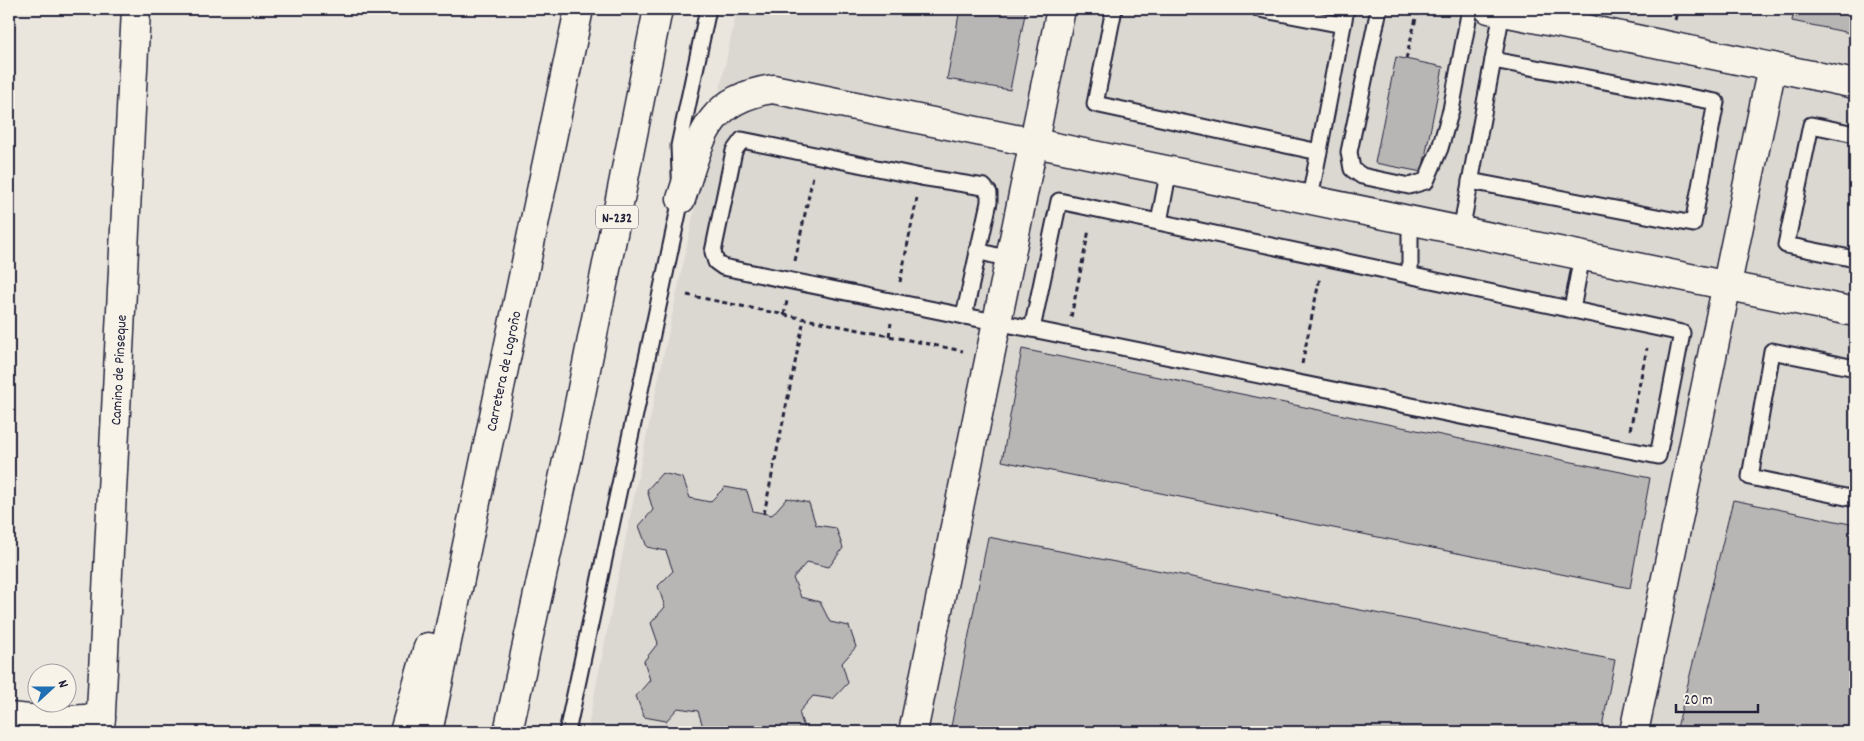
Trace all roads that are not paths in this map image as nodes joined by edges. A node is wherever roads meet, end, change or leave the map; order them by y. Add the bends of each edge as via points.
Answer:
1 (136, 9) edge
2 (579, 9) edge
3 (658, 9) edge
4 (708, 9) edge
5 (1060, 9) edge
6 (1114, 9) edge
7 (1259, 9) edge
8 (1346, 9) edge
9 (1379, 9) edge
10 (1470, 9) edge
11 (1495, 10) edge
12 (1343, 25) junction
13 (1493, 60) junction
14 (1772, 67) junction
15 (1855, 84) edge
16 (1855, 134) edge
17 (1032, 141) junction
18 (1319, 152) junction
19 (1169, 169) junction
20 (1470, 181) junction
21 (1310, 198) junction
22 (681, 199) junction
23 (1410, 220) junction
24 (1159, 222) junction
25 (1461, 230) junction
26 (977, 251) junction
27 (1582, 256) junction
28 (1009, 259) junction
29 (1855, 259) edge
30 (1410, 274) junction
31 (1727, 286) junction
32 (1572, 309) junction
33 (1855, 312) edge
34 (964, 316) junction
35 (996, 321) junction
36 (1032, 329) junction
37 (1855, 368) edge
38 (496, 405) junction
39 (575, 424) junction
40 (1855, 499) edge
41 (9, 717) edge
42 (101, 725) edge
43 (404, 732) edge
44 (428, 732) edge
45 (508, 732) edge
46 (521, 732) edge
47 (567, 732) edge
48 (913, 732) edge
49 (1634, 732) edge

1 - 42 main road, Camino de Pinseque
2 - 38 main road, Carretera de Logroño
3 - 39 main road, N-232
4 - 22 lane via 679,146
5 - 17 main road
6 - 18 lane via 1095,104
7 - 12 lane
8 - 12 lane
9 - 10 lane via 1349,152 1350,162 1352,169 1362,176 1409,186 1426,181 1440,148 1451,110
11 - 13 lane
11 - 14 main road
12 - 18 lane
13 - 20 lane
13 - 20 lane via 1716,102 1706,157 1693,224
14 - 15 main road
14 - 31 main road
16 - 29 lane via 1811,125 1786,244
17 - 19 main road
17 - 22 main road via 773,89 736,100 708,124
17 - 28 main road
18 - 21 lane
19 - 21 main road
19 - 24 lane
20 - 25 lane
21 - 23 main road
22 - 47 lane
23 - 25 main road
23 - 30 lane
24 - 30 lane
24 - 36 lane via 1059,201
25 - 27 main road
26 - 28 lane
26 - 34 lane
26 - 34 lane via 989,193 984,187 742,140 734,152 713,252 716,262 723,267
27 - 31 main road
27 - 32 lane
28 - 35 main road
30 - 32 lane
31 - 33 main road
31 - 49 main road
32 - 36 lane via 1682,333 1658,456
34 - 35 lane
35 - 36 lane
35 - 48 main road
37 - 40 lane via 1772,351 1750,477
38 - 43 main road
38 - 44 main road, Carretera de Logroño
39 - 45 main road, N-232
39 - 46 main road
41 - 42 main road

